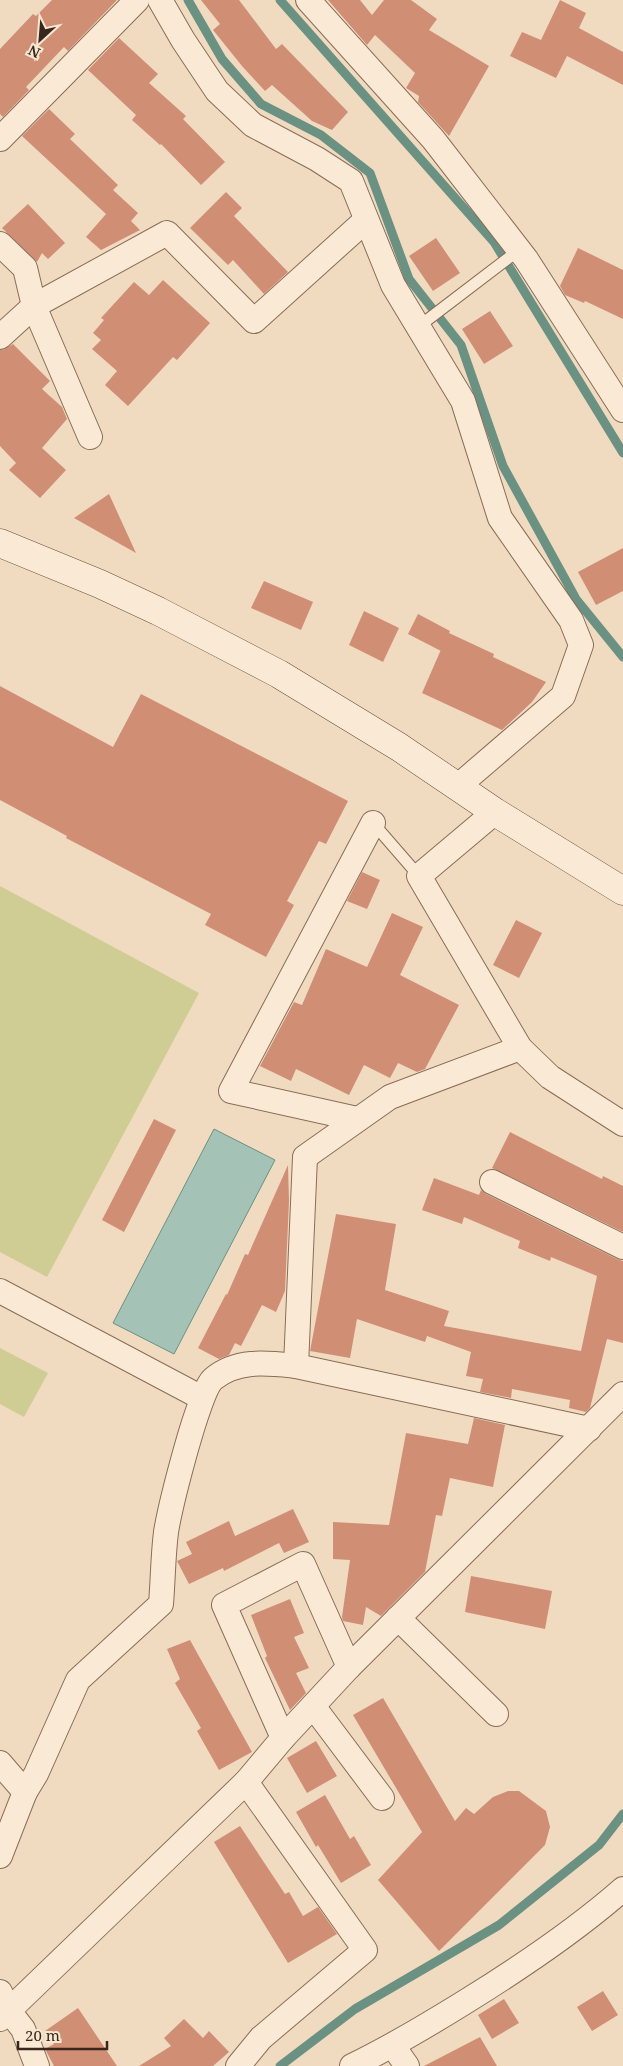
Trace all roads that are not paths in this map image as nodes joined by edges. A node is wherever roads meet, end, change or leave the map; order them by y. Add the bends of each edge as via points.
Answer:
1 (137, 0) edge
2 (160, 0) edge
3 (308, 0) edge
4 (0, 140) edge
5 (366, 220) junction
6 (0, 244) edge
7 (519, 250) junction
8 (34, 306) junction
9 (418, 327) junction
10 (0, 337) edge
11 (623, 410) edge
12 (90, 437) dead end
13 (0, 543) edge
14 (457, 787) junction
15 (495, 812) junction
16 (373, 823) joint
17 (419, 876) junction
18 (623, 891) edge
19 (520, 1048) junction
20 (357, 1119) junction
21 (623, 1124) edge
22 (492, 1182) dead end
23 (623, 1247) edge
24 (0, 1291) edge
25 (296, 1366) junction
26 (623, 1394) edge
27 (202, 1398) junction
28 (589, 1429) junction
29 (398, 1618) junction
30 (349, 1666) junction
31 (313, 1706) junction
32 (496, 1714) dead end
33 (283, 1738) junction
34 (0, 1763) edge
35 (246, 1782) junction
36 (25, 1792) junction
37 (382, 1798) dead end
38 (0, 1856) edge
39 (623, 1889) edge
40 (3, 2007) edge
41 (393, 2046) junction
42 (37, 2066) edge
43 (238, 2066) edge
44 (352, 2066) edge
45 (407, 2066) edge

1 - 4 street
2 - 5 street via 217,91 253,125 351,181
3 - 7 street via 432,139
5 - 8 street via 254,321 167,233
5 - 9 street via 394,285
6 - 8 street via 25,268
7 - 9 lane
7 - 11 street
8 - 10 street
8 - 12 street
9 - 14 street via 462,401 500,518 571,620 581,645 563,696
13 - 14 street via 158,611 279,674
14 - 15 street
15 - 17 street
15 - 18 street
16 - 17 lane
16 - 20 street via 231,1091
17 - 19 street
19 - 20 street via 390,1097
19 - 21 street via 550,1076
20 - 25 street via 305,1157
22 - 23 street
24 - 27 street
25 - 27 street via 262,1362 233,1366 211,1380
25 - 28 street
26 - 28 street
27 - 36 street via 166,1532 161,1604 78,1680
28 - 29 street
29 - 30 street
29 - 32 street
30 - 31 street
30 - 33 street via 303,1564 224,1606
31 - 33 street
31 - 37 street
33 - 35 street
34 - 36 street
35 - 40 street
35 - 43 street via 365,1950 261,2038
36 - 38 street
39 - 41 street via 590,1918 517,1970
40 - 42 street via 23,2029
41 - 44 street
41 - 45 street

